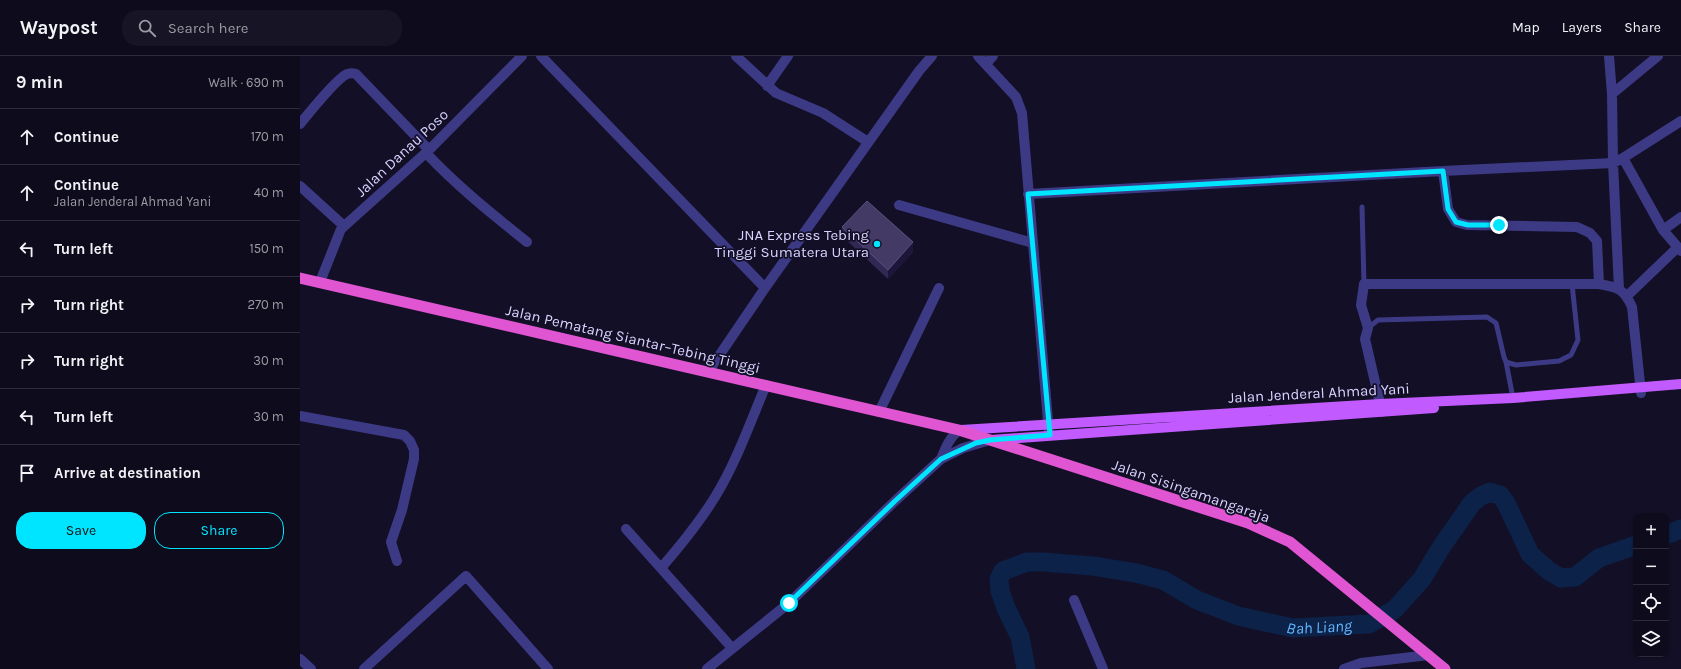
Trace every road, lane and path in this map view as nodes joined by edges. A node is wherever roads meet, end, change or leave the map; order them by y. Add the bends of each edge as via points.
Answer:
1 (522, 56) edge
2 (541, 56) edge
3 (736, 56) edge
4 (788, 56) edge
5 (932, 56) edge
6 (978, 56) edge
7 (993, 56) edge
8 (1609, 56) edge
9 (1658, 56) edge
10 (986, 64) junction
11 (767, 86) junction
12 (1612, 94) junction
13 (1681, 121) edge
14 (300, 124) edge
15 (868, 142) junction
16 (428, 151) junction
17 (1623, 158) junction
18 (1612, 163) junction
19 (1443, 171) junction
20 (300, 186) edge
21 (1028, 194) junction
22 (899, 205) dead end
23 (1362, 207) dead end
24 (1681, 217) edge
25 (344, 226) junction
26 (1663, 230) junction
27 (527, 242) dead end
28 (1032, 243) junction
29 (1679, 249) edge
30 (300, 278) edge
31 (320, 282) junction
32 (1364, 284) junction
33 (1572, 284) junction
34 (1599, 284) junction
35 (764, 288) junction
36 (939, 288) dead end
37 (1623, 292) junction
38 (1368, 328) junction
39 (1506, 362) junction
40 (708, 372) junction
41 (1681, 384) edge
42 (766, 385) junction
43 (1640, 390) junction
44 (1681, 390) edge
45 (1513, 400) junction
46 (1381, 408) junction
47 (879, 412) junction
48 (300, 416) edge
49 (1048, 423) junction
50 (959, 430) junction
51 (1050, 435) junction
52 (990, 440) junction
53 (941, 459) junction
54 (626, 529) dead end
55 (397, 561) dead end
56 (661, 568) junction
57 (1074, 600) dead end
58 (732, 648) junction
59 (1429, 655) junction
60 (300, 659) edge
61 (311, 669) edge
62 (364, 669) edge
63 (548, 669) edge
64 (707, 669) edge
65 (1103, 669) edge
66 (1344, 669) edge
67 (1445, 669) edge

1 - 16 street, Jalan Danau Poso
2 - 35 street
3 - 11 street
4 - 11 street
5 - 15 street
6 - 10 street
7 - 10 street
8 - 12 street
9 - 12 street
10 - 21 street via 1016,97 1020,105
11 - 15 street via 776,94 823,113
12 - 18 street
13 - 17 street
14 - 16 street via 338,81 352,73 356,74
15 - 35 street
16 - 25 street, Jalan Danau Poso
16 - 27 street via 468,195
17 - 18 street
17 - 26 street
18 - 19 street
18 - 37 street
19 - 21 street
19 - 34 street via 1448,209 1456,222 1468,225 1576,227 1590,233 1597,241
20 - 25 street
21 - 28 street
22 - 28 street
23 - 32 lane
24 - 26 street
25 - 31 street, Jalan Danau Poso
26 - 29 street
28 - 49 street
29 - 37 street
30 - 31 highway, Jalan Pematang Siantar–Tebing Tinggi
31 - 40 highway, Jalan Pematang Siantar–Tebing Tinggi
32 - 33 street
32 - 38 street via 1361,305
33 - 34 street
33 - 39 lane via 1578,340 1571,355 1559,362 1516,365
34 - 37 street via 1613,286
35 - 40 street
36 - 47 street
37 - 43 street via 1632,306
38 - 39 lane via 1378,320 1487,317 1496,323
38 - 46 street via 1365,339
39 - 45 lane
40 - 42 highway, Jalan Pematang Siantar–Tebing Tinggi
41 - 43 main road, Jalan Jenderal Ahmad Yani
42 - 47 highway, Jalan Pematang Siantar–Tebing Tinggi
42 - 56 street via 732,466 716,496 694,530
43 - 44 main road, Jalan Jenderal Ahmad Yani
43 - 45 main road, Jalan Jenderal Ahmad Yani
45 - 46 main road, Jalan Jenderal Ahmad Yani
46 - 49 main road, Jalan Jenderal Ahmad Yani
46 - 51 main road, Jalan Jenderal Ahmad Yani
47 - 50 highway, Jalan Pematang Siantar–Tebing Tinggi
48 - 55 street via 404,435 410,441 414,459 392,542
49 - 50 main road, Jalan Jenderal Ahmad Yani
49 - 51 street
50 - 52 highway, Jalan Sisingamangaraja
50 - 53 street via 946,445
51 - 52 main road, Jalan Jenderal Ahmad Yani
52 - 53 street via 963,448
52 - 59 highway, Jalan Sisingamangaraja via 1248,523 1290,542
53 - 58 street via 789,603
54 - 56 street
56 - 58 street
57 - 65 street
58 - 64 street
59 - 66 street via 1361,663
59 - 67 highway, Jalan Sisingamangaraja
60 - 61 street
62 - 63 street via 466,576

